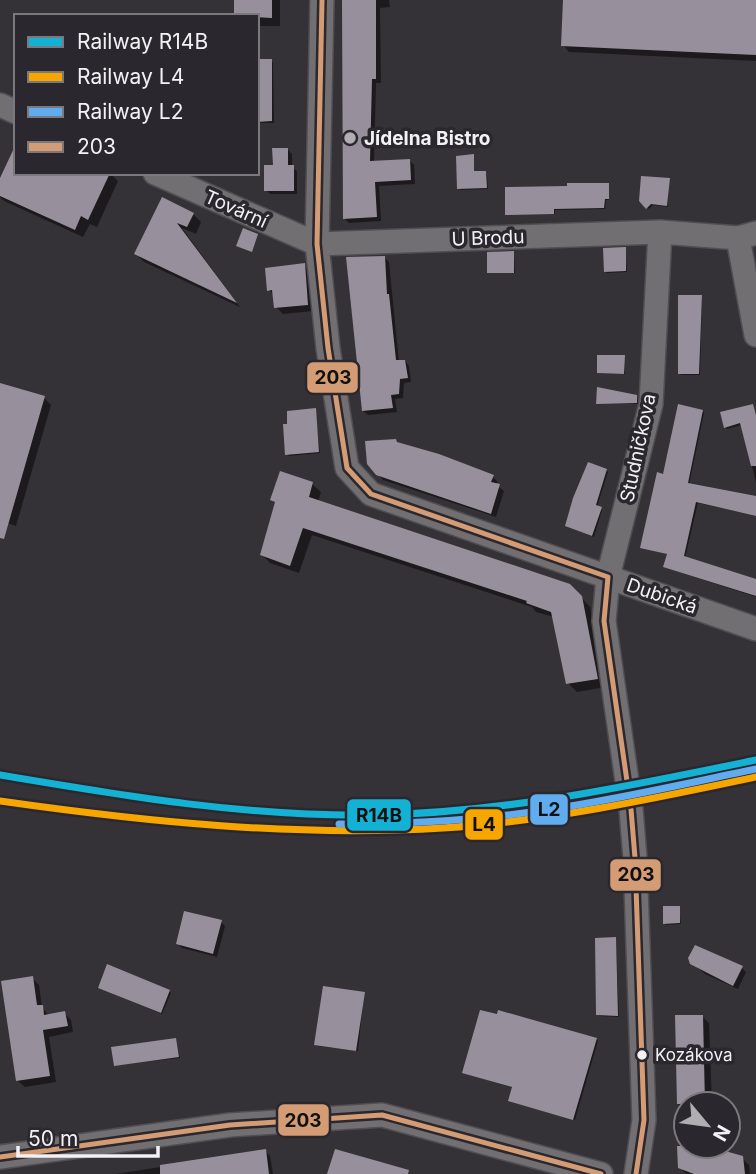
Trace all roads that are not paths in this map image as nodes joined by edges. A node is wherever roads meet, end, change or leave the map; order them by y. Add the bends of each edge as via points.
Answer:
1 (322, 0) edge
2 (160, 175) edge
3 (660, 232) junction
4 (747, 236) edge
5 (317, 244) junction
6 (756, 335) edge
7 (608, 577) junction
8 (756, 629) edge
9 (0, 1157) edge
10 (601, 1174) edge
11 (636, 1174) edge

1 - 5 street, Dubická
2 - 5 street, Tovární
3 - 4 street, U Brodu
3 - 5 street, U Brodu
3 - 7 street, Studničkova via 651,404
4 - 6 street
5 - 7 street, Dubická via 347,468 371,494
7 - 8 street, Dubická
7 - 11 street, Studničkova via 604,621 635,858 644,1120
9 - 10 street via 230,1125 382,1115

